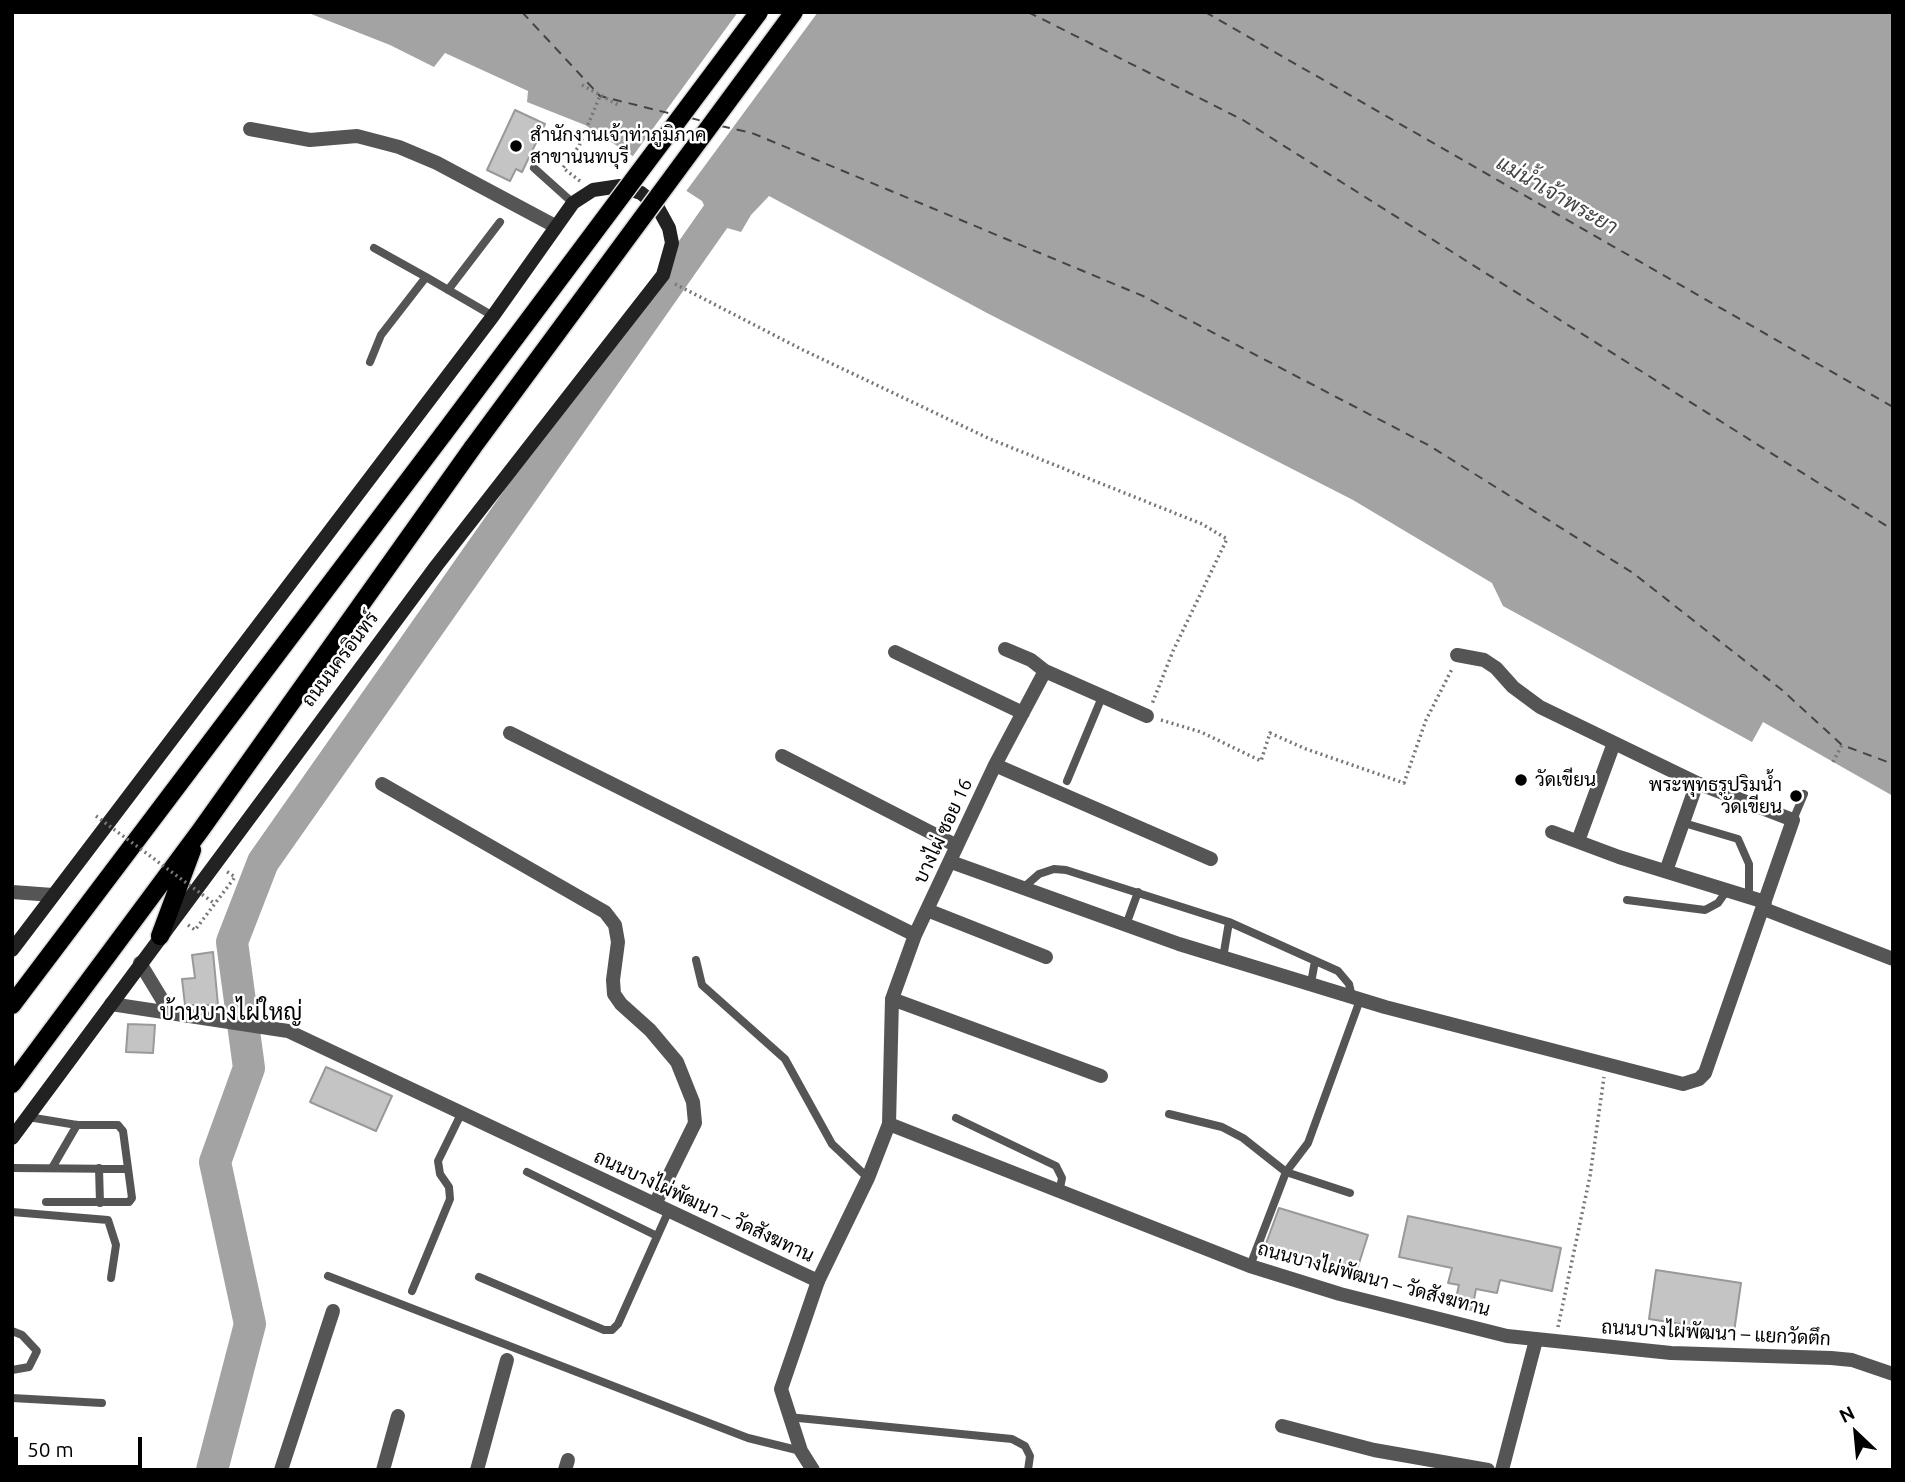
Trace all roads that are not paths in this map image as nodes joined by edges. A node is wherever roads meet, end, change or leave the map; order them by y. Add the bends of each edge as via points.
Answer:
1 (759, 12) edge
2 (794, 12) edge
3 (250, 129) dead end
4 (534, 168) dead end
5 (573, 203) junction
6 (500, 222) dead end
7 (555, 226) junction
8 (374, 248) dead end
9 (426, 277) junction
10 (448, 290) junction
11 (493, 316) junction
12 (370, 362) dead end
13 (1005, 649) dead end
14 (895, 652) dead end
15 (1455, 661) road end
16 (1045, 671) junction
17 (1102, 697) junction
18 (1023, 713) junction
19 (1147, 716) road end
20 (510, 733) dead end
21 (1614, 743) junction
22 (782, 756) dead end
23 (995, 765) junction
24 (1067, 781) dead end
25 (1697, 783) junction
26 (382, 784) dead end
27 (1804, 794) dead end
28 (1793, 820) junction
29 (1684, 823) junction
30 (200, 831) junction
31 (1552, 832) dead end
32 (1578, 841) junction
33 (957, 846) junction
34 (1211, 859) dead end
35 (951, 862) junction
36 (1666, 871) junction
37 (1023, 888) junction
38 (1728, 888) junction
39 (12, 892) edge
40 (1138, 892) junction
41 (54, 895) junction
42 (1749, 895) junction
43 (1627, 900) dead end
44 (1764, 905) junction
45 (927, 910) junction
46 (1229, 922) junction
47 (1126, 925) junction
48 (915, 935) junction
49 (160, 936) junction
50 (12, 950) edge
51 (1046, 957) dead end
52 (1223, 958) junction
53 (1893, 959) edge
54 (696, 960) dead end
55 (1315, 961) junction
56 (140, 963) junction
57 (1311, 983) junction
58 (892, 999) junction
59 (1356, 999) junction
60 (111, 1004) junction
61 (12, 1005) edge
62 (169, 1012) junction
63 (1101, 1076) dead end
64 (12, 1084) edge
65 (462, 1112) junction
66 (1169, 1114) dead end
67 (28, 1116) junction
68 (956, 1118) dead end
69 (889, 1124) junction
70 (77, 1125) junction
71 (12, 1138) edge
72 (12, 1168) edge
73 (52, 1168) junction
74 (99, 1168) junction
75 (127, 1169) junction
76 (1286, 1171) junction
77 (527, 1172) dead end
78 (868, 1178) junction
79 (1059, 1193) junction
80 (1350, 1193) dead end
81 (46, 1202) dead end
82 (100, 1203) junction
83 (662, 1207) junction
84 (12, 1212) edge
85 (657, 1236) junction
86 (1250, 1266) junction
87 (328, 1276) dead end
88 (478, 1277) dead end
89 (111, 1278) dead end
90 (818, 1281) junction
91 (412, 1291) dead end
92 (332, 1311) dead end
93 (12, 1331) edge
94 (1535, 1340) junction
95 (507, 1360) dead end
96 (12, 1370) edge
97 (1893, 1374) edge
98 (12, 1398) edge
99 (102, 1404) dead end
100 (398, 1416) dead end
101 (788, 1417) junction
102 (1282, 1426) dead end
103 (801, 1451) junction
104 (281, 1470) edge
105 (383, 1470) edge
106 (477, 1470) edge
107 (813, 1470) edge
108 (1028, 1470) edge
109 (1488, 1470) edge
110 (1502, 1470) edge

1 - 61 main road, bridge
2 - 30 main road, ถนนนครอินทร์, bridge via 473,447
3 - 7 street via 310,140 357,136 399,147
4 - 5 lane
5 - 7 main road
5 - 49 main road, ถนนนครอินทร์ via 593,190 620,186 641,193 657,206 670,228 672,243 663,275 437,565
6 - 10 lane
7 - 11 main road
8 - 9 lane
9 - 10 lane
9 - 12 lane via 381,335
10 - 11 lane
11 - 41 main road
13 - 16 street
14 - 18 street
15 - 21 street via 1484,660 1540,707
16 - 17 street
16 - 18 street, บางไผ่ ซอย 16
17 - 19 street
17 - 24 lane
18 - 23 street, บางไผ่ ซอย 16
20 - 48 street
21 - 25 street
21 - 32 street
22 - 33 street
23 - 33 street, บางไผ่ ซอย 16
23 - 34 street
25 - 28 street
25 - 29 street
26 - 83 street via 605,912 615,925 614,993 677,1062 693,1102 695,1123
27 - 28 lane
28 - 44 street
29 - 36 street
29 - 42 lane via 1738,839 1749,864
30 - 49 main road
30 - 64 main road, ถนนนครอินทร์
31 - 32 street
32 - 36 street
33 - 35 street, บางไผ่ ซอย 16
35 - 37 street
35 - 45 street, บางไผ่ ซอย 16
36 - 38 street
37 - 40 lane via 1039,874 1054,869
37 - 47 street
38 - 42 street
38 - 43 lane via 1718,903 1705,910
39 - 41 street
40 - 46 lane
40 - 47 lane
41 - 50 main road
42 - 44 street
44 - 53 street
44 - 59 street via 1705,1073 1682,1084
45 - 48 street, บางไผ่ ซอย 16
45 - 51 street
46 - 52 lane
46 - 55 lane
47 - 52 street
48 - 58 street, บางไผ่ ซอย 16
49 - 56 main road, ถนนนครอินทร์
52 - 57 street
54 - 78 lane via 702,985 785,1059 832,1144
55 - 57 lane
55 - 59 lane via 1345,976
56 - 60 main road, ถนนนครอินทร์
56 - 62 street
57 - 59 street
58 - 63 street
58 - 69 street, บางไผ่ ซอย 16
59 - 76 lane via 1308,1143
60 - 62 street, ถนนบางไผ่พัฒนา – วัดสังฆทาน
60 - 67 main road, ถนนนครอินทร์
62 - 65 street, ถนนบางไผ่พัฒนา – วัดสังฆทาน via 288,1031
65 - 83 street, ถนนบางไผ่พัฒนา – วัดสังฆทาน
65 - 91 lane via 438,1161 450,1199
66 - 76 lane via 1222,1127
67 - 70 lane
67 - 71 main road, ถนนนครอินทร์
68 - 79 lane via 1056,1166 1062,1178
69 - 78 street, ถนนบางไผ่พัฒนา – วัดสังฆทาน
69 - 79 street, ถนนบางไผ่พัฒนา – วัดสังฆทาน
70 - 73 lane
70 - 75 lane via 122,1127
72 - 73 lane
73 - 74 lane
74 - 75 lane
74 - 82 lane
75 - 82 lane via 129,1202
76 - 80 lane
76 - 86 lane
77 - 85 lane
78 - 90 street, ถนนบางไผ่พัฒนา – วัดสังฆทาน
79 - 86 street, ถนนบางไผ่พัฒนา – วัดสังฆทาน
81 - 82 lane
83 - 85 lane
83 - 90 street, ถนนบางไผ่พัฒนา – วัดสังฆทาน
84 - 89 lane via 108,1220 116,1245
85 - 88 lane via 612,1329 604,1330
86 - 94 street, ถนนบางไผ่พัฒนา – วัดสังฆทาน via 1340,1294
87 - 103 lane via 748,1438
90 - 101 street via 782,1384
92 - 104 street
93 - 96 lane via 37,1351 29,1367
94 - 97 street, ถนนบางไผ่พัฒนา – แยกวัดตึก via 1752,1358 1831,1358
94 - 110 street
95 - 106 street
98 - 99 lane
100 - 105 street
101 - 103 street
101 - 108 lane via 1012,1440 1025,1446 1030,1455
102 - 109 street via 1374,1450
103 - 107 street

